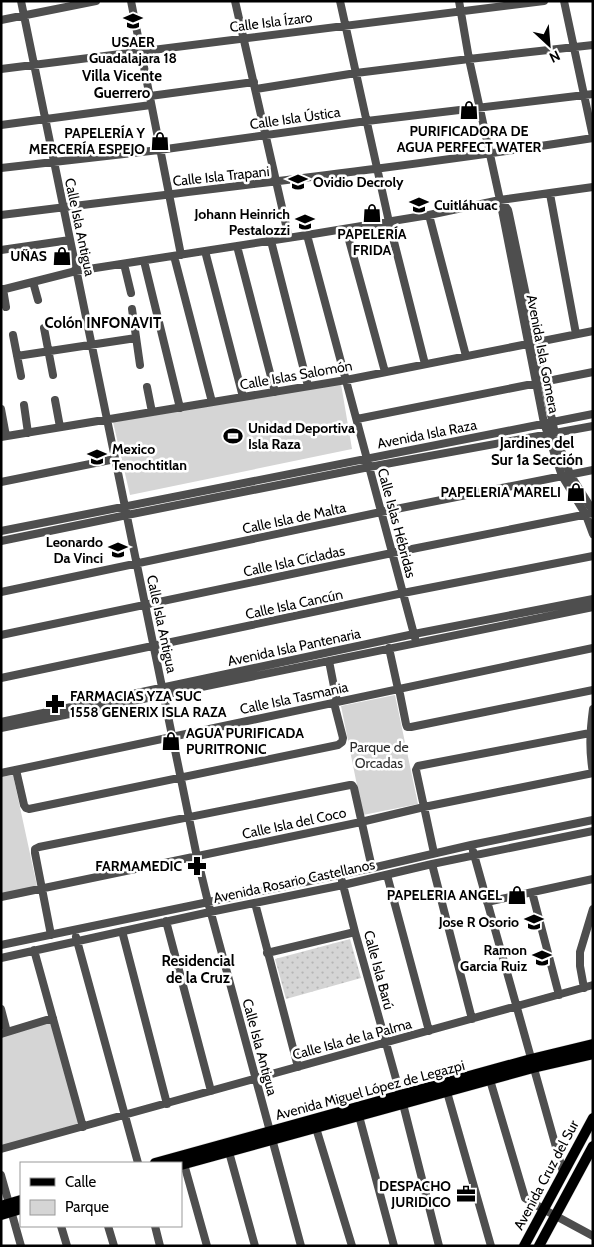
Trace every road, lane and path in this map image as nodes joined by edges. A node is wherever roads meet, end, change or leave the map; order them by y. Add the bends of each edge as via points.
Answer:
1 (21, 1) edge
2 (96, 1) edge
3 (130, 1) edge
4 (236, 1) edge
5 (340, 1) edge
6 (459, 1) edge
7 (544, 1) edge
8 (564, 1) edge
9 (461, 11) junction
10 (24, 15) junction
11 (1, 20) edge
12 (345, 26) junction
13 (244, 38) junction
14 (593, 46) edge
15 (574, 48) junction
16 (141, 52) junction
17 (469, 59) junction
18 (34, 65) junction
19 (1, 69) edge
20 (356, 73) junction
21 (255, 86) junction
22 (593, 94) edge
23 (584, 95) junction
24 (150, 96) junction
25 (151, 105) junction
26 (480, 108) junction
27 (45, 119) junction
28 (367, 121) junction
29 (1, 125) edge
30 (267, 135) junction
31 (593, 138) edge
32 (160, 150) junction
33 (490, 154) junction
34 (53, 161) junction
35 (1, 168) edge
36 (378, 169) junction
37 (277, 182) junction
38 (592, 187) edge
39 (169, 194) junction
40 (550, 194) junction
41 (593, 196) edge
42 (500, 200) junction
43 (63, 208) junction
44 (1, 215) edge
45 (429, 215) junction
46 (389, 222) junction
47 (346, 229) junction
48 (307, 235) junction
49 (289, 238) junction
50 (70, 240) junction
51 (271, 241) junction
52 (237, 246) junction
53 (1, 250) edge
54 (205, 251) junction
55 (178, 255) junction
56 (144, 260) junction
57 (124, 264) junction
58 (76, 271) junction
59 (33, 282) junction
60 (2, 290) edge
61 (131, 293) dead end
62 (38, 300) dead end
63 (6, 308) dead end
64 (132, 309) dead end
65 (44, 328) dead end
66 (593, 331) edge
67 (576, 334) junction
68 (13, 335) dead end
69 (136, 338) junction
70 (532, 343) junction
71 (91, 345) junction
72 (48, 351) junction
73 (17, 356) junction
74 (466, 356) junction
75 (425, 364) junction
76 (140, 365) dead end
77 (385, 372) junction
78 (593, 372) edge
79 (20, 376) dead end
80 (53, 376) dead end
81 (346, 380) junction
82 (540, 382) junction
83 (308, 386) junction
84 (147, 387) dead end
85 (274, 392) junction
86 (243, 397) junction
87 (55, 400) dead end
88 (212, 402) junction
89 (24, 405) dead end
90 (180, 408) junction
91 (1, 409) edge
92 (152, 412) junction
93 (593, 414) edge
94 (357, 419) junction
95 (107, 420) junction
96 (548, 423) junction
97 (593, 426) edge
98 (60, 427) junction
99 (28, 433) junction
100 (551, 434) junction
101 (4, 437) edge
102 (115, 458) junction
103 (367, 458) junction
104 (369, 467) junction
105 (593, 470) edge
106 (566, 475) junction
107 (1, 482) edge
108 (125, 506) junction
109 (382, 512) junction
110 (590, 513) edge
111 (127, 515) junction
112 (1, 531) edge
113 (593, 534) edge
114 (1, 541) edge
115 (392, 553) junction
116 (593, 556) edge
117 (137, 563) junction
118 (1, 592) edge
119 (403, 593) junction
120 (593, 599) edge
121 (145, 605) junction
122 (593, 606) edge
123 (414, 634) junction
124 (1, 635) edge
125 (416, 642) junction
126 (154, 646) junction
127 (389, 648) junction
128 (593, 648) edge
129 (328, 661) junction
130 (1, 677) edge
131 (399, 689) junction
132 (593, 690) edge
133 (163, 691) junction
134 (336, 702) junction
135 (593, 708) edge
136 (1, 722) edge
137 (1, 728) edge
138 (590, 733) junction
139 (172, 737) junction
140 (591, 752) edge
141 (16, 770) junction
142 (1, 773) edge
143 (593, 773) edge
144 (181, 776) junction
145 (424, 807) junction
146 (189, 817) junction
147 (593, 820) edge
148 (362, 822) junction
149 (593, 831) edge
150 (471, 845) junction
151 (434, 853) junction
152 (475, 856) junction
153 (197, 857) junction
154 (432, 864) junction
155 (372, 868) junction
156 (340, 874) junction
157 (387, 875) junction
158 (593, 879) edge
159 (343, 884) junction
160 (42, 889) junction
161 (532, 892) junction
162 (1, 898) edge
163 (208, 902) junction
164 (488, 902) junction
165 (255, 903) junction
166 (593, 909) edge
167 (210, 912) junction
168 (166, 921) junction
169 (74, 930) junction
170 (122, 931) junction
171 (355, 932) junction
172 (52, 935) junction
173 (78, 941) junction
174 (1, 945) edge
175 (34, 950) junction
176 (267, 953) junction
177 (1, 958) edge
178 (593, 985) edge
179 (584, 988) junction
180 (559, 995) junction
181 (516, 1006) junction
182 (1, 1010) edge
183 (53, 1018) junction
184 (472, 1019) junction
185 (429, 1031) junction
186 (4, 1033) edge
187 (386, 1043) junction
188 (593, 1044) edge
189 (593, 1054) edge
190 (532, 1064) junction
191 (298, 1067) junction
192 (255, 1079) junction
193 (490, 1080) junction
194 (211, 1091) junction
195 (446, 1092) junction
196 (401, 1100) junction
197 (167, 1104) junction
198 (125, 1116) junction
199 (359, 1116) junction
200 (593, 1118) edge
201 (83, 1127) junction
202 (316, 1128) junction
203 (271, 1136) junction
204 (593, 1146) edge
205 (1, 1149) edge
206 (229, 1152) junction
207 (138, 1162) edge
208 (160, 1162) edge
209 (183, 1165) edge
210 (563, 1172) junction
211 (1, 1175) edge
212 (20, 1201) edge
213 (9, 1209) edge
214 (544, 1209) junction
215 (555, 1215) junction
216 (61, 1227) edge
217 (108, 1227) edge
218 (155, 1227) edge
219 (593, 1236) edge
220 (21, 1246) edge
221 (67, 1246) edge
222 (114, 1246) edge
223 (160, 1246) edge
224 (206, 1246) edge
225 (255, 1246) edge
226 (301, 1246) edge
227 (352, 1246) edge
228 (394, 1246) edge
229 (439, 1246) edge
230 (490, 1246) edge
231 (524, 1246) edge
232 (539, 1246) edge

1 - 10 street, Calle Isla Antigua
2 - 10 street
3 - 16 street
4 - 13 street
5 - 12 street
6 - 9 street, Avenida Isla Gomera
7 - 9 street, Calle Isla Ízaro
8 - 15 street
9 - 12 street, Calle Isla Ízaro
9 - 17 street, Avenida Isla Gomera
10 - 11 street
10 - 18 street, Calle Isla Antigua
12 - 13 street, Calle Isla Ízaro
12 - 20 street
13 - 16 street, Calle Isla Ízaro
13 - 21 street
14 - 15 street
15 - 17 street
15 - 23 street
16 - 18 street, Calle Isla Ízaro
16 - 24 street
17 - 20 street
17 - 26 street, Avenida Isla Gomera
18 - 19 street, Calle Isla Ízaro
18 - 27 street, Calle Isla Antigua
20 - 21 street
20 - 28 street
21 - 24 street
21 - 30 street
22 - 23 street, Calle Isla Ústica
23 - 26 street, Calle Isla Ústica
23 - 31 street
24 - 25 street
25 - 27 street
25 - 32 street
26 - 28 street, Calle Isla Ústica
26 - 33 street, Avenida Isla Gomera
27 - 29 street
27 - 34 street, Calle Isla Antigua
28 - 30 street, Calle Isla Ústica
28 - 36 street
30 - 32 street, Calle Isla Ústica
30 - 37 street
31 - 33 street, Calle Isla Trapani
32 - 34 street, Calle Isla Ústica
32 - 39 street
33 - 36 street, Calle Isla Trapani
33 - 42 street, Avenida Isla Gomera
34 - 35 street, Calle Isla Ústica
34 - 43 street, Calle Isla Antigua
36 - 37 street, Calle Isla Trapani
36 - 46 street
37 - 39 street, Calle Isla Trapani
37 - 49 street
38 - 40 street
38 - 41 street
39 - 43 street, Calle Isla Trapani
39 - 55 street
40 - 42 street
40 - 67 street
42 - 45 street
42 - 70 street, Avenida Isla Gomera via 509,214
43 - 44 street, Calle Isla Trapani
43 - 50 street, Calle Isla Antigua
45 - 46 street
45 - 74 street
46 - 47 street
46 - 75 street
47 - 48 street
47 - 77 street
48 - 49 street
48 - 81 street, Calle Islas Hébridas
49 - 51 street
50 - 53 street
50 - 58 street, Calle Isla Antigua
51 - 52 street
51 - 83 street
52 - 54 street
52 - 85 street
54 - 55 street
54 - 86 street
55 - 56 street
55 - 88 street
56 - 57 street
56 - 90 street
57 - 58 street
57 - 61 street
58 - 59 street
58 - 71 street, Calle Isla Antigua
59 - 60 street
59 - 62 street
60 - 63 street
64 - 69 street
65 - 72 street
66 - 67 street, Calle Islas Salomón
67 - 70 street, Calle Islas Salomón
68 - 73 street
69 - 71 street
69 - 76 street
70 - 74 street, Calle Islas Salomón
70 - 82 street, Avenida Isla Gomera
71 - 72 street
71 - 95 street, Calle Isla Antigua
72 - 73 street
72 - 80 street
73 - 79 street
74 - 75 street, Calle Islas Salomón
75 - 77 street, Calle Islas Salomón
77 - 81 street, Calle Islas Salomón
78 - 82 street
81 - 83 street, Calle Islas Salomón
81 - 94 street, Calle Islas Hébridas
82 - 94 street
82 - 96 street, Avenida Isla Gomera
83 - 85 street, Calle Islas Salomón
84 - 92 street
85 - 86 street, Calle Islas Salomón
86 - 88 street, Calle Islas Salomón
87 - 98 street
88 - 90 street, Calle Islas Salomón
89 - 99 street
90 - 92 street, Calle Islas Salomón
91 - 101 street
92 - 95 street, Calle Islas Salomón
93 - 96 street, Avenida Isla Raza
94 - 103 street, Calle Islas Hébridas
95 - 98 street, Calle Islas Salomón
95 - 102 street, Calle Isla Antigua
96 - 100 street, Avenida Isla Gomera
96 - 103 street, Avenida Isla Raza
97 - 100 street, Avenida Isla Raza
98 - 99 street, Calle Islas Salomón
99 - 101 street, Calle Islas Salomón
100 - 104 street, Avenida Isla Raza
100 - 106 street, Avenida Isla Gomera
102 - 107 street
102 - 108 street, Calle Isla Antigua
103 - 104 street, Calle Islas Hébridas
103 - 108 street, Avenida Isla Raza
104 - 109 street, Calle Islas Hébridas
104 - 111 street, Avenida Isla Raza
105 - 106 street, Calle Isla de Malta
106 - 109 street, Calle Isla de Malta
106 - 110 street, Avenida Isla Gomera
108 - 111 street, Calle Isla Antigua
108 - 112 street, Avenida Isla Raza
109 - 115 street, Calle Islas Hébridas
109 - 117 street, Calle Isla de Malta
110 - 113 street, Avenida Isla Gomera
110 - 115 street, Calle Isla Cícladas
111 - 114 street, Avenida Isla Raza
111 - 117 street, Calle Isla Antigua
115 - 119 street, Calle Islas Hébridas
115 - 121 street, Calle Isla Cícladas
116 - 119 street, Calle Isla Cancún
117 - 118 street, Calle Isla de Malta
117 - 121 street, Calle Isla Antigua
119 - 123 street, Calle Islas Hébridas
119 - 126 street, Calle Isla Cancún
120 - 123 street, Avenida Isla Pantenaria
121 - 124 street, Calle Isla Cícladas
121 - 126 street, Calle Isla Antigua
122 - 125 street, Avenida Isla Pantenaria
123 - 125 street, Calle Islas Hébridas
123 - 133 street, Avenida Isla Pantenaria
125 - 127 street, Avenida Isla Pantenaria
126 - 130 street, Calle Isla Cancún
126 - 133 street, Calle Isla Antigua
127 - 129 street, Avenida Isla Pantenaria
127 - 131 street
128 - 131 street, Calle Isla Tasmania
129 - 133 street, Avenida Isla Pantenaria
129 - 134 street
131 - 132 street via 407,727
131 - 134 street, Calle Isla Tasmania
133 - 136 street, Avenida Isla Pantenaria
133 - 137 street, Avenida Isla Pantenaria
133 - 139 street, Calle Isla Antigua
134 - 139 street, Calle Isla Tasmania
134 - 144 street via 343,738 338,745
135 - 138 street
138 - 140 street
138 - 145 street via 419,765 416,770
139 - 141 street, Calle Isla Tasmania
139 - 144 street, Calle Isla Antigua
140 - 143 street
141 - 142 street, Calle Isla Tasmania
141 - 144 street via 26,808 29,809
143 - 145 street, Calle Isla del Coco
144 - 146 street, Calle Isla Antigua
145 - 148 street, Calle Isla del Coco
145 - 151 street
146 - 148 street via 352,785
146 - 153 street, Calle Isla Antigua
146 - 160 street via 36,849
147 - 150 street, Avenida Rosario Castellanos
148 - 153 street, Calle Isla del Coco
148 - 155 street
149 - 152 street, Avenida Rosario Castellanos
150 - 151 street, Avenida Rosario Castellanos
150 - 152 street
151 - 155 street, Avenida Rosario Castellanos
152 - 154 street, Avenida Rosario Castellanos
152 - 164 street
153 - 160 street, Calle Isla del Coco
153 - 163 street, Calle Isla Antigua
154 - 157 street, Avenida Rosario Castellanos
154 - 184 street
155 - 156 street, Avenida Rosario Castellanos
156 - 159 street, Calle Isla Barú
156 - 163 street, Avenida Rosario Castellanos
157 - 159 street, Avenida Rosario Castellanos
157 - 185 street
158 - 161 street
159 - 165 street, Avenida Rosario Castellanos
159 - 171 street, Calle Isla Barú
160 - 162 street, Calle Isla del Coco
160 - 172 street
161 - 164 street
161 - 180 street
163 - 167 street, Calle Isla Antigua
163 - 169 street, Avenida Rosario Castellanos
164 - 181 street
165 - 167 street, Avenida Rosario Castellanos
165 - 176 street
166 - 179 street via 580,952
167 - 168 street, Avenida Rosario Castellanos
167 - 192 street, Calle Isla Antigua
168 - 170 street, Avenida Rosario Castellanos
168 - 194 street
169 - 172 street, Avenida Rosario Castellanos
169 - 173 street
170 - 173 street, Avenida Rosario Castellanos
170 - 197 street
171 - 176 street
171 - 187 street, Calle Isla Barú
172 - 174 street, Avenida Rosario Castellanos
173 - 175 street, Avenida Rosario Castellanos
173 - 198 street
175 - 177 street, Avenida Rosario Castellanos
175 - 183 street
176 - 191 street
178 - 179 street, Calle Isla de la Palma
179 - 180 street, Calle Isla de la Palma
180 - 181 street, Calle Isla de la Palma
181 - 184 street, Calle Isla de la Palma
181 - 190 street
182 - 186 street
183 - 186 street
183 - 201 street
184 - 185 street, Calle Isla de la Palma
185 - 187 street, Calle Isla de la Palma
187 - 191 street, Calle Isla de la Palma
187 - 196 street, Calle Isla Barú
188 - 190 main road, Avenida Miguel López de Legazpi
189 - 190 main road, Avenida Miguel López de Legazpi
190 - 193 main road, Avenida Miguel López de Legazpi
190 - 196 main road, Avenida Miguel López de Legazpi
190 - 210 street
191 - 192 street, Calle Isla de la Palma
192 - 194 street, Calle Isla de la Palma
192 - 203 street, Calle Isla Antigua
193 - 195 main road, Avenida Miguel López de Legazpi
193 - 214 street via 524,1195
194 - 197 street, Calle Isla de la Palma
195 - 196 main road, Avenida Miguel López de Legazpi
195 - 230 street
196 - 199 main road, Avenida Miguel López de Legazpi
196 - 203 main road, Avenida Miguel López de Legazpi
196 - 229 street, Calle Isla Barú
197 - 198 street, Calle Isla de la Palma
198 - 201 street, Calle Isla de la Palma
198 - 207 street
199 - 202 main road, Avenida Miguel López de Legazpi
199 - 228 street
200 - 210 main road, Avenida Cruz del Sur
201 - 205 street, Calle Isla de la Palma
202 - 203 main road, Avenida Miguel López de Legazpi
202 - 227 street
203 - 206 main road, Avenida Miguel López de Legazpi
203 - 208 main road, Avenida Miguel López de Legazpi
203 - 226 street, Calle Isla Antigua
204 - 215 main road, Avenida Cruz del Sur
206 - 209 main road, Avenida Miguel López de Legazpi
206 - 225 street
209 - 224 street
210 - 214 main road, Avenida Cruz del Sur
211 - 213 street
212 - 213 main road
213 - 220 street
214 - 215 street
214 - 231 main road, Avenida Cruz del Sur
215 - 219 street
215 - 232 main road, Avenida Cruz del Sur
216 - 221 street
217 - 222 street
218 - 223 street

